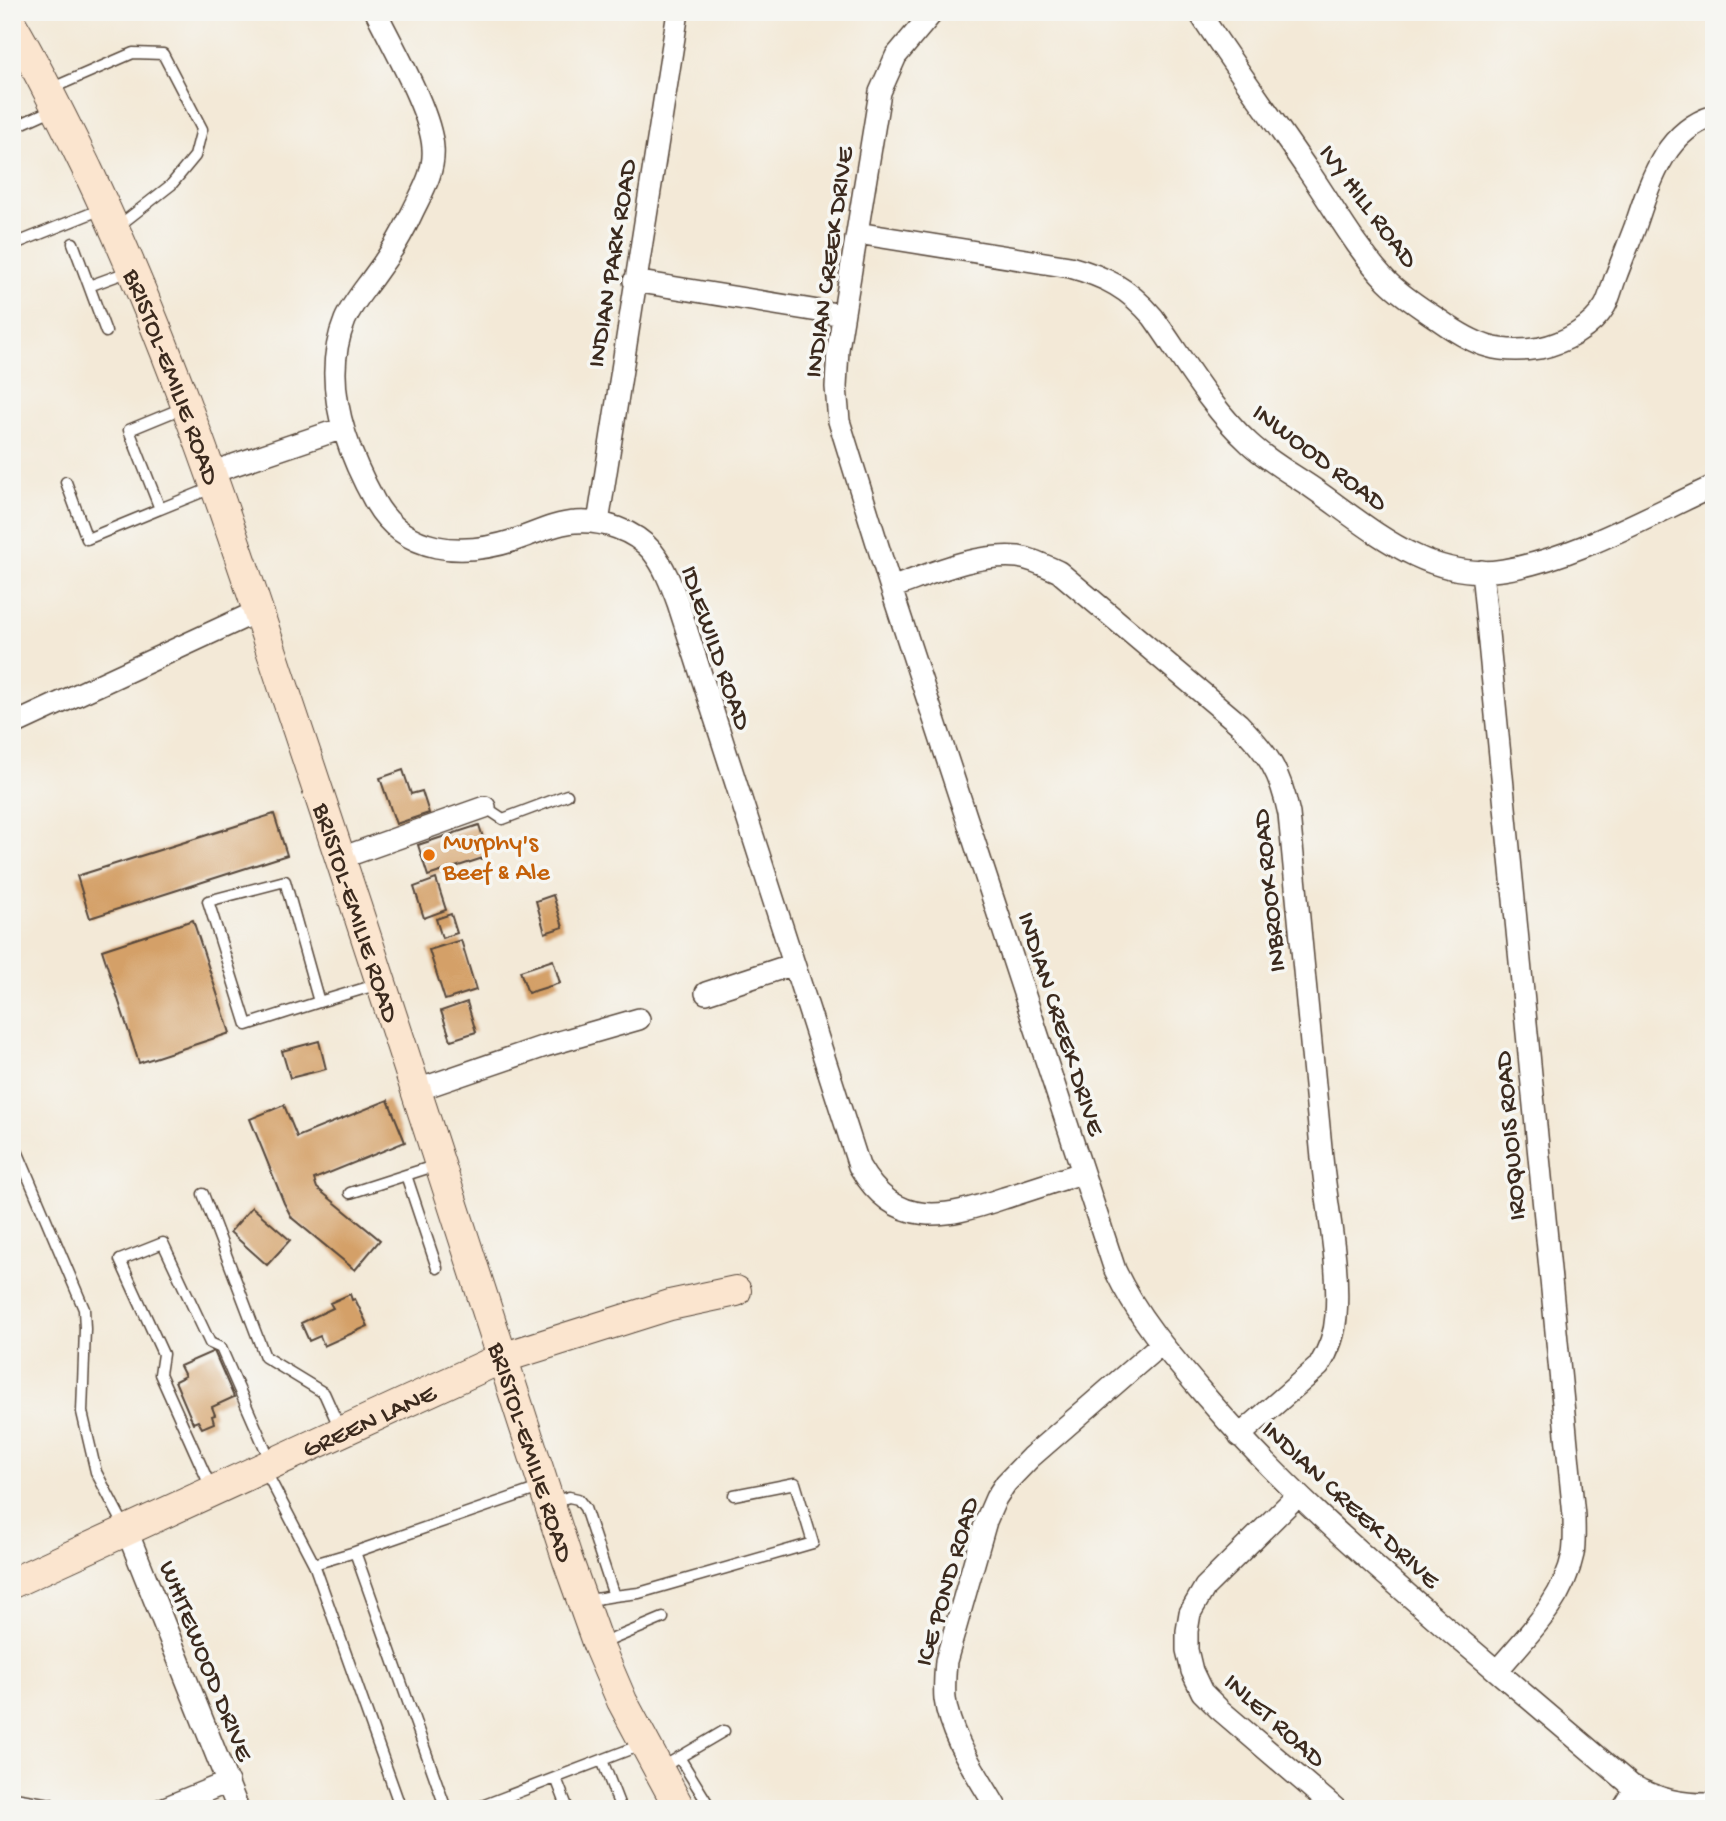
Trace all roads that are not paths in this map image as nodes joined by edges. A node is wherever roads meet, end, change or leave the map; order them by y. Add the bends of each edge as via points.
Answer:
1 (376, 12) edge
2 (678, 12) edge
3 (933, 12) edge
4 (1199, 12) edge
5 (20, 43) edge
6 (52, 99) junction
7 (1714, 116) edge
8 (12, 128) edge
9 (110, 218) junction
10 (857, 233) junction
11 (73, 243) dead end
12 (12, 245) edge
13 (132, 270) junction
14 (634, 281) junction
15 (89, 286) junction
16 (843, 315) junction
17 (106, 332) dead end
18 (185, 407) junction
19 (343, 428) junction
20 (212, 480) junction
21 (66, 482) dead end
22 (1714, 486) edge
23 (160, 509) junction
24 (598, 523) junction
25 (1482, 572) junction
26 (891, 588) junction
27 (258, 611) junction
28 (12, 725) edge
29 (567, 795) dead end
30 (485, 807) joint
31 (341, 858) junction
32 (794, 964) junction
33 (382, 983) junction
34 (706, 993) dead end
35 (319, 1002) junction
36 (639, 1019) dead end
37 (416, 1090) junction
38 (12, 1149) edge
39 (440, 1164) junction
40 (1082, 1173) junction
41 (406, 1175) junction
42 (350, 1193) dead end
43 (203, 1195) dead end
44 (437, 1268) dead end
45 (736, 1291) dead end
46 (1161, 1344) junction
47 (502, 1358) junction
48 (342, 1433) junction
49 (1240, 1436) junction
50 (268, 1467) junction
51 (213, 1492) junction
52 (546, 1495) junction
53 (734, 1495) dead end
54 (1297, 1496) junction
55 (127, 1531) junction
56 (355, 1552) junction
57 (314, 1564) junction
58 (12, 1583) edge
59 (614, 1596) junction
60 (582, 1601) junction
61 (663, 1618) dead end
62 (598, 1645) junction
63 (1497, 1671) junction
64 (724, 1731) dead end
65 (661, 1757) junction
66 (602, 1760) junction
67 (556, 1778) junction
68 (228, 1782) junction
69 (1636, 1788) junction
70 (12, 1803) edge
71 (505, 1803) edge
72 (1714, 1804) edge
73 (48, 1809) edge
74 (162, 1809) edge
75 (238, 1809) edge
76 (401, 1809) edge
77 (446, 1809) edge
78 (474, 1809) edge
79 (568, 1809) edge
80 (621, 1809) edge
81 (680, 1809) edge
82 (712, 1809) edge
83 (997, 1809) edge
84 (1336, 1809) edge
85 (1623, 1809) edge

1 - 19 street, IDLEWILD ROAD via 426,117 433,150 428,181 405,228 346,320 335,372
2 - 14 street, INDIAN PARK ROAD
3 - 10 street, INDIAN CREEK DRIVE via 907,40 886,74
4 - 7 street, IVY HILL ROAD via 1247,87 1386,280 1464,337 1504,351 1550,346 1588,326 1605,307 1644,194 1664,156 1676,139
5 - 6 street, BRISTOL-EMILIE ROAD
6 - 8 lane
6 - 9 street, BRISTOL-EMILIE ROAD
6 - 9 lane via 133,53 163,54 202,129 195,156 170,185
9 - 12 lane
9 - 13 street, BRISTOL-EMILIE ROAD
10 - 16 street, INDIAN CREEK DRIVE
10 - 25 street, INWOOD ROAD via 1100,275 1141,303 1215,406 1274,462 1398,548 1449,568
11 - 15 lane
13 - 15 lane
13 - 18 street, BRISTOL-EMILIE ROAD
14 - 16 street
14 - 24 street, INDIAN PARK ROAD
15 - 17 lane
16 - 26 street, INDIAN CREEK DRIVE via 836,387 839,421
18 - 20 street, BRISTOL-EMILIE ROAD
18 - 23 lane via 129,430
19 - 20 street
19 - 24 street, IDLEWILD ROAD via 376,503 398,531 419,543 486,548 561,524
20 - 23 lane
20 - 27 street, BRISTOL-EMILIE ROAD
21 - 23 lane via 87,539
22 - 25 street, INWOOD ROAD via 1576,549 1539,562
24 - 32 street, IDLEWILD ROAD via 639,539 666,572
25 - 63 street, IROQUOIS ROAD via 1574,1516 1574,1552 1560,1593
26 - 40 street, INDIAN CREEK DRIVE
26 - 49 street, INBROOK ROAD via 992,557 1033,560 1059,572 1239,724 1275,766 1289,814 1334,1248 1336,1314 1319,1366
27 - 28 street
27 - 31 street, BRISTOL-EMILIE ROAD
29 - 30 lane via 503,819
30 - 31 street
31 - 33 street, BRISTOL-EMILIE ROAD
32 - 34 street
32 - 40 street, IDLEWILD ROAD via 859,1166 890,1202 910,1212 943,1215
33 - 35 lane
33 - 37 street, BRISTOL-EMILIE ROAD
35 - 35 lane via 285,881 208,901 247,1025
36 - 37 street
37 - 39 street, BRISTOL-EMILIE ROAD
38 - 55 lane via 18,1153 84,1309 82,1412 96,1472
39 - 41 lane
39 - 47 street, BRISTOL-EMILIE ROAD
40 - 46 street, INDIAN CREEK DRIVE via 1119,1279
41 - 42 lane
41 - 44 lane
43 - 48 lane via 264,1357 324,1393
45 - 47 street, GREEN LANE via 670,1305
46 - 49 street, INDIAN CREEK DRIVE
46 - 83 street, ICE POND ROAD via 1031,1457 1006,1483 986,1521 944,1679 950,1720
47 - 48 street, GREEN LANE
47 - 52 street, BRISTOL-EMILIE ROAD
48 - 50 street, GREEN LANE
49 - 54 street, INDIAN CREEK DRIVE
50 - 51 street, GREEN LANE
50 - 51 lane via 221,1348 210,1343 163,1242 120,1260 163,1354 160,1374
50 - 57 lane
51 - 55 street, GREEN LANE
52 - 56 lane
52 - 59 lane via 578,1499 585,1507
52 - 60 street, BRISTOL-EMILIE ROAD
53 - 59 lane via 795,1483 813,1543 639,1593
54 - 63 street, INDIAN CREEK DRIVE
54 - 84 street, INLET ROAD via 1205,1587 1190,1613 1187,1650 1202,1692
55 - 58 street, GREEN LANE
55 - 68 street, WHITEWOOD DRIVE
56 - 57 lane
56 - 77 lane
57 - 76 lane
59 - 60 lane
60 - 62 street, BRISTOL-EMILIE ROAD
61 - 62 lane
62 - 65 street, BRISTOL-EMILIE ROAD via 622,1701
63 - 69 street, INDIAN CREEK DRIVE
64 - 65 lane
65 - 66 lane
65 - 81 street, BRISTOL-EMILIE ROAD
65 - 82 lane
66 - 67 lane
66 - 80 lane
67 - 71 lane
67 - 79 lane
68 - 74 street
68 - 75 street, WHITEWOOD DRIVE
69 - 72 street, INDIAN CREEK DRIVE via 1688,1805
69 - 85 street
70 - 73 street
71 - 78 lane

